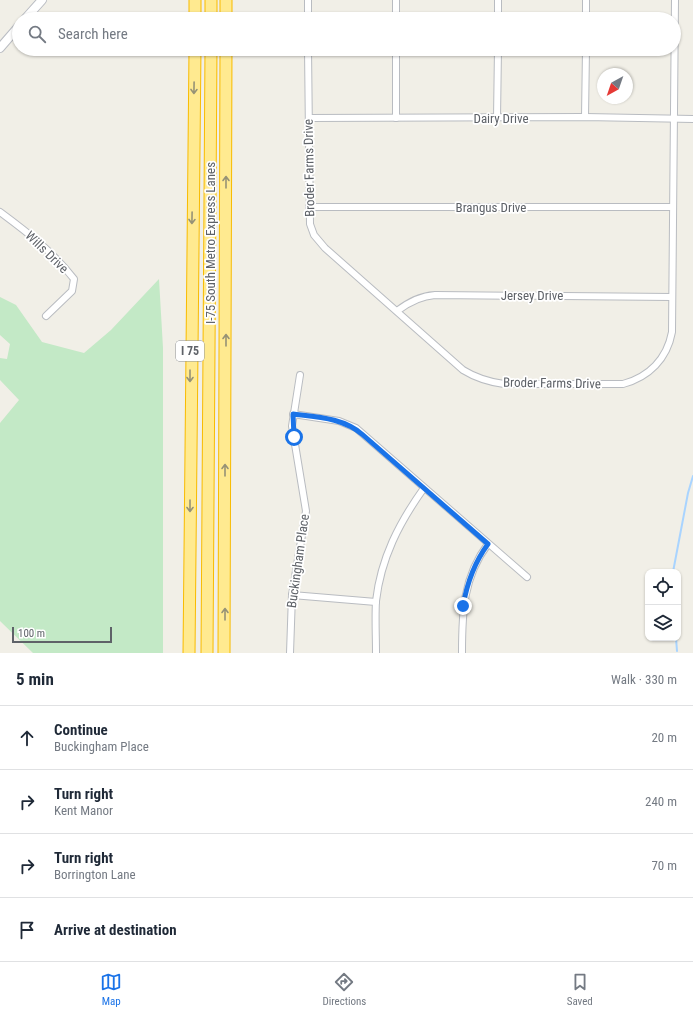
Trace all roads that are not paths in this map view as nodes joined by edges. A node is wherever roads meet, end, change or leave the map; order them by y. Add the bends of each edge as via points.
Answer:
1 (42, 0) edge
2 (195, 0) edge
3 (211, 0) edge
4 (226, 0) edge
5 (308, 0) edge
6 (396, 0) edge
7 (498, 0) edge
8 (586, 0) edge
9 (675, 0) edge
10 (31, 12) edge
11 (195, 12) edge
12 (211, 12) edge
13 (226, 12) edge
14 (308, 12) edge
15 (396, 12) edge
16 (498, 12) edge
17 (586, 12) edge
18 (675, 12) edge
19 (12, 34) edge
20 (0, 48) edge
21 (194, 56) edge
22 (211, 56) edge
23 (226, 56) edge
24 (308, 56) edge
25 (396, 56) edge
26 (498, 56) edge
27 (586, 56) edge
28 (674, 56) edge
29 (585, 117) junction
30 (309, 118) junction
31 (396, 118) junction
32 (497, 118) junction
33 (673, 119) junction
34 (693, 119) edge
35 (309, 207) junction
36 (672, 208) junction
37 (0, 212) edge
38 (672, 297) junction
39 (397, 312) junction
40 (46, 316) dead end
41 (300, 375) dead end
42 (293, 414) junction
43 (424, 488) junction
44 (488, 544) junction
45 (527, 578) dead end
46 (292, 595) junction
47 (376, 602) junction
48 (189, 653) edge
49 (207, 653) edge
50 (224, 653) edge
51 (290, 653) edge
52 (376, 653) edge
53 (462, 653) edge

1 - 10 street
2 - 11 highway
3 - 12 highway
4 - 13 highway
5 - 14 street
6 - 15 street
7 - 16 street
8 - 17 street
9 - 18 street, Broder Farms Drive
19 - 20 street
21 -> 48 highway, I 75
22 - 49 highway, I-75 South Metro Express Lanes
50 -> 23 highway
24 - 30 street, Broder Farms Drive
25 - 31 street
26 - 32 street
27 - 29 street
28 - 33 street, Broder Farms Drive
29 - 32 street, Dairy Drive
29 - 33 street, Dairy Drive
30 - 31 street, Dairy Drive
30 - 35 street, Broder Farms Drive
31 - 32 street, Dairy Drive
33 - 34 street, Dairy Drive
33 - 36 street, Broder Farms Drive
35 - 36 street, Brangus Drive
35 - 39 street, Broder Farms Drive via 314,236
36 - 38 street, Broder Farms Drive
37 - 40 street, Wills Drive via 58,259 74,279 72,291
38 - 39 street, Jersey Drive via 435,295 416,299
38 - 39 street, Broder Farms Drive via 672,332 667,351 652,370 622,384 504,384 481,379 464,370
41 - 42 street, Buckingham Place
42 - 43 street via 339,421 356,428
42 - 46 street, Buckingham Place via 293,432 306,511
43 - 44 street
43 - 47 street via 405,513 394,534 380,578
44 - 45 street
44 - 53 street via 476,562 465,592
46 - 47 street
46 - 51 street, Buckingham Place
47 - 52 street

